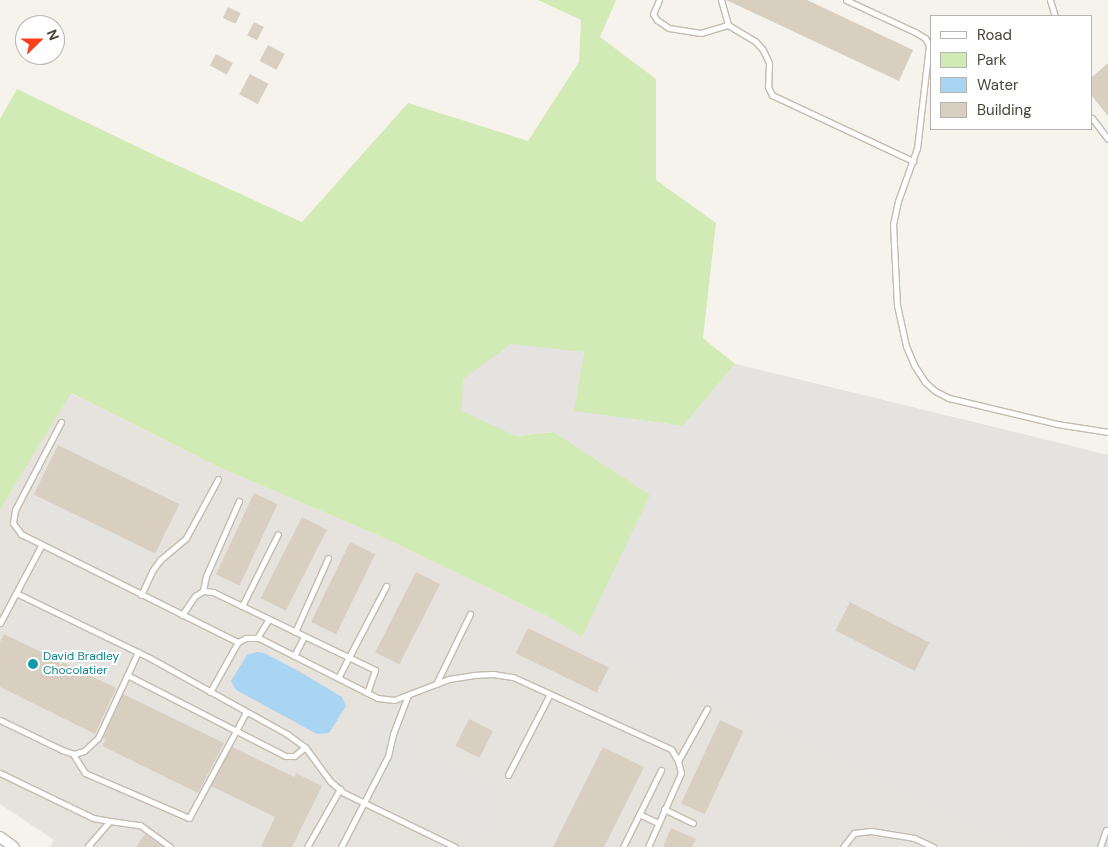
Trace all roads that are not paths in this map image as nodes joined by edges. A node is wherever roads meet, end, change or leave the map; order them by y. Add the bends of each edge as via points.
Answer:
1 (660, 0) edge
2 (722, 0) edge
3 (846, 0) edge
4 (1050, 0) edge
5 (1055, 15) edge
6 (728, 25) junction
7 (1093, 119) edge
8 (1108, 139) edge
9 (913, 161) junction
10 (61, 422) dead end
11 (1108, 432) edge
12 (218, 479) dead end
13 (239, 501) dead end
14 (278, 534) dead end
15 (41, 546) junction
16 (328, 558) dead end
17 (386, 586) dead end
18 (203, 591) junction
19 (16, 593) junction
20 (141, 595) junction
21 (242, 606) junction
22 (470, 614) dead end
23 (182, 615) junction
24 (269, 619) junction
25 (0, 623) edge
26 (295, 632) junction
27 (304, 636) junction
28 (257, 638) junction
29 (238, 642) junction
30 (138, 652) junction
31 (294, 656) junction
32 (349, 658) junction
33 (127, 675) junction
34 (338, 678) junction
35 (436, 684) junction
36 (210, 692) junction
37 (367, 693) junction
38 (408, 694) junction
39 (550, 694) junction
40 (707, 709) dead end
41 (246, 712) junction
42 (0, 720) edge
43 (236, 731) junction
44 (305, 747) junction
45 (73, 754) junction
46 (678, 761) junction
47 (661, 770) dead end
48 (0, 773) edge
49 (508, 776) dead end
50 (340, 789) junction
51 (364, 804) junction
52 (664, 809) junction
53 (640, 814) junction
54 (110, 820) junction
55 (658, 823) junction
56 (693, 823) dead end
57 (1106, 830) dead end
58 (0, 837) edge
59 (14, 847) edge
60 (90, 847) edge
61 (170, 847) edge
62 (307, 847) edge
63 (341, 847) edge
64 (455, 847) edge
65 (623, 847) edge
66 (648, 847) edge
67 (843, 847) edge
68 (933, 847) edge
69 (1100, 847) edge

1 - 6 lane via 654,14 669,28 701,33
2 - 6 lane
3 - 9 lane via 915,32 929,45
4 - 5 lane
6 - 9 lane via 742,31 763,50 772,95
7 - 8 lane
9 - 11 lane via 893,224 897,304 906,346 926,382 949,398 1057,424
10 - 15 lane via 15,510 13,523 21,534
12 - 20 lane via 186,538 160,560
13 - 18 lane via 206,576
14 - 21 lane
15 - 19 lane
15 - 20 lane
16 - 26 lane
17 - 32 lane
18 - 21 lane via 213,592
18 - 23 lane via 194,596
19 - 25 lane
19 - 30 lane
20 - 23 lane
21 - 24 lane
22 - 35 lane
23 - 29 lane
24 - 26 lane
24 - 28 lane
26 - 27 lane
27 - 31 lane
27 - 32 lane
28 - 29 lane
28 - 31 lane
29 - 36 lane
30 - 33 lane
30 - 36 lane
31 - 34 lane
32 - 34 lane
32 - 37 lane via 375,670
33 - 43 lane
33 - 45 lane via 98,738 84,751
34 - 37 lane
35 - 38 lane
35 - 39 lane via 493,674 513,677
36 - 41 lane
37 - 38 lane via 394,700
38 - 51 lane via 388,756
39 - 46 lane via 671,749
39 - 49 lane
40 - 46 lane
41 - 43 lane
41 - 44 lane
42 - 45 lane
43 - 44 lane via 290,758
43 - 45 lane via 189,818 85,773
44 - 50 lane via 330,781
46 - 52 lane via 680,773
47 - 53 lane
48 - 54 lane via 93,818
50 - 51 lane
50 - 62 lane
51 - 63 lane
51 - 64 lane
52 - 55 lane
52 - 56 lane
53 - 55 lane
53 - 65 lane
54 - 60 lane
54 - 61 lane via 140,825
55 - 66 lane
57 - 69 lane
58 - 59 street
67 - 68 lane via 854,833 871,830 914,838

